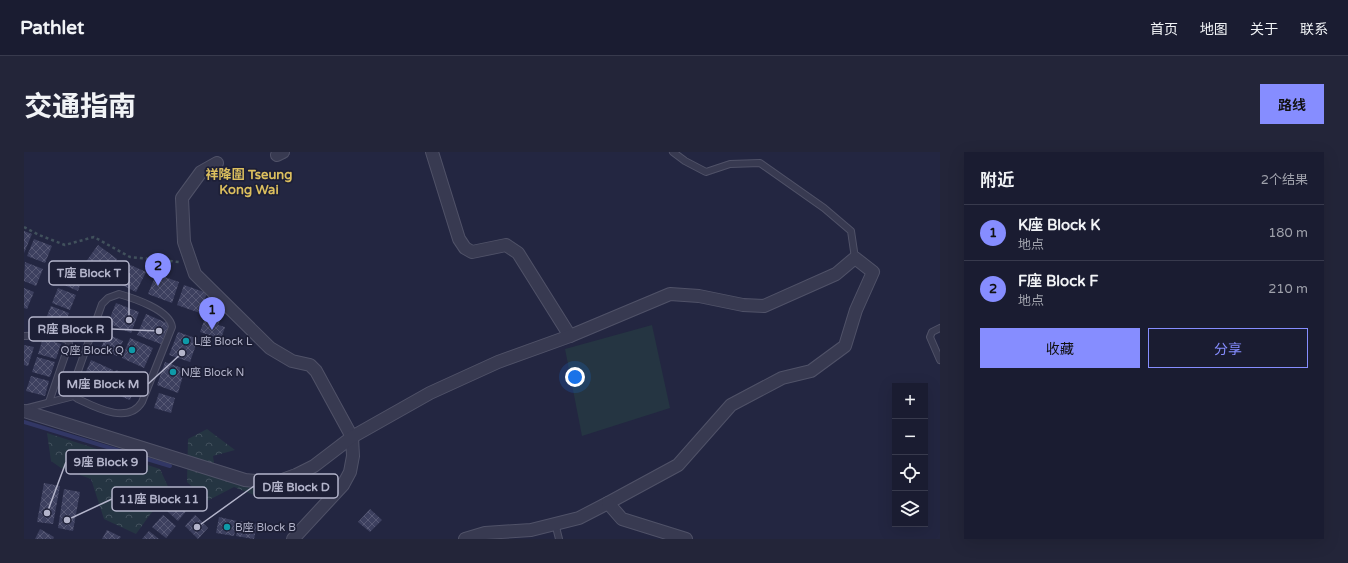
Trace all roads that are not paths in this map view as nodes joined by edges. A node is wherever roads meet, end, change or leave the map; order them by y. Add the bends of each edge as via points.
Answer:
1 (432, 152) edge
2 (673, 152) edge
3 (217, 163) dead end
4 (855, 258) junction
5 (940, 328) edge
6 (24, 336) edge
7 (570, 336) junction
8 (940, 360) edge
9 (74, 396) junction
10 (50, 402) junction
11 (24, 410) edge
12 (352, 437) junction
13 (608, 504) junction
14 (555, 523) junction
15 (294, 539) edge
16 (465, 539) edge
17 (559, 539) edge
18 (686, 539) edge

1 - 7 street via 459,239 465,248 472,252 506,245 518,253
2 - 4 lane via 706,172 730,164 760,163 824,208 851,231
3 - 12 street via 201,172 182,198 184,242 195,274 270,348 292,362 310,366 316,371
4 - 7 street via 836,274 764,306 670,294
4 - 13 street via 873,272 856,310 845,346 811,371 782,378 731,405 678,465
5 - 8 lane via 932,332 930,337
6 - 10 lane via 51,335 68,340
7 - 12 street via 498,362 430,392
9 - 9 lane via 111,412 130,412 140,406 170,334 172,324 167,316 159,310 119,294 108,298 95,319 75,376 72,388
9 - 10 lane
10 - 11 lane
11 - 12 street via 246,480 274,484 314,466
12 - 15 street via 353,456 350,472 343,485
13 - 14 street via 579,518
13 - 18 street via 622,518
14 - 16 street via 531,530 485,533
14 - 17 lane

